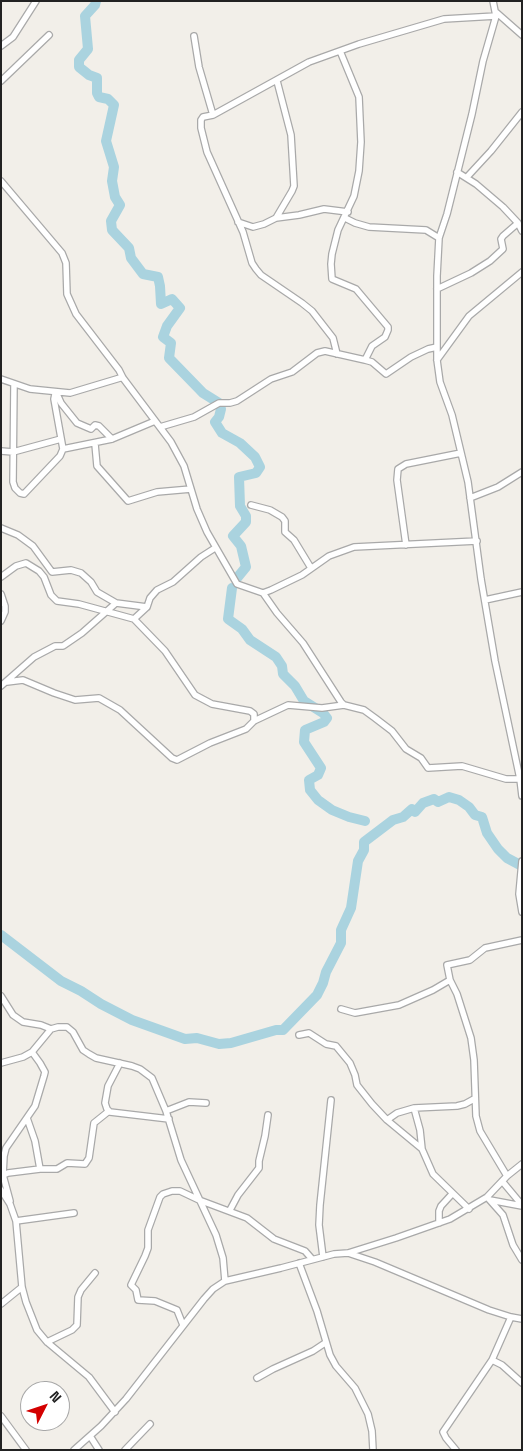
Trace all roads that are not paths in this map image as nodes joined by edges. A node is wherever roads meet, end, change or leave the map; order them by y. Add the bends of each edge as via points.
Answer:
1 (36, 1) edge
2 (493, 1) edge
3 (496, 15) junction
4 (522, 34) edge
5 (49, 35) dead end
6 (194, 36) dead end
7 (1, 46) edge
8 (340, 51) junction
9 (1, 81) edge
10 (277, 81) junction
11 (522, 112) edge
12 (213, 115) junction
13 (458, 172) junction
14 (467, 177) junction
15 (1, 181) edge
16 (346, 215) junction
17 (276, 218) junction
18 (238, 222) junction
19 (518, 223) junction
20 (522, 231) edge
21 (440, 238) junction
22 (522, 272) edge
23 (437, 289) junction
24 (437, 348) junction
25 (337, 354) junction
26 (365, 360) junction
27 (437, 360) junction
28 (123, 378) junction
29 (1, 379) edge
30 (14, 384) junction
31 (56, 393) junction
32 (155, 420) junction
33 (160, 427) junction
34 (61, 439) junction
35 (112, 440) junction
36 (95, 444) junction
37 (63, 449) junction
38 (1, 451) edge
39 (12, 452) junction
40 (461, 453) junction
41 (522, 472) edge
42 (191, 489) junction
43 (470, 498) junction
44 (251, 505) dead end
45 (1, 528) edge
46 (477, 541) junction
47 (406, 545) junction
48 (215, 548) junction
49 (311, 568) junction
50 (1, 577) edge
51 (522, 592) edge
52 (263, 593) junction
53 (1, 594) edge
54 (484, 600) junction
55 (116, 603) junction
56 (147, 607) junction
57 (108, 612) junction
58 (134, 619) junction
59 (1, 622) edge
60 (8, 682) junction
61 (1, 686) edge
62 (344, 705) junction
63 (254, 721) junction
64 (520, 779) junction
65 (522, 796) edge
66 (522, 861) edge
67 (522, 912) edge
68 (522, 940) edge
69 (450, 980) junction
70 (1, 996) edge
71 (341, 1009) dead end
72 (51, 1029) junction
73 (299, 1035) dead end
74 (32, 1052) junction
75 (1, 1063) edge
76 (120, 1063) junction
77 (474, 1099) junction
78 (331, 1100) dead end
79 (206, 1103) dead end
80 (414, 1108) junction
81 (109, 1111) junction
82 (166, 1111) junction
83 (268, 1115) dead end
84 (27, 1118) junction
85 (169, 1119) junction
86 (387, 1120) junction
87 (422, 1149) junction
88 (522, 1164) edge
89 (40, 1169) junction
90 (2, 1176) edge
91 (507, 1176) junction
92 (502, 1181) junction
93 (1, 1190) edge
94 (452, 1194) junction
95 (489, 1199) junction
96 (199, 1200) junction
97 (10, 1204) junction
98 (522, 1206) edge
99 (469, 1209) junction
100 (230, 1210) junction
101 (74, 1214) dead end
102 (16, 1222) junction
103 (439, 1222) junction
104 (348, 1253) junction
105 (323, 1257) junction
106 (312, 1259) junction
107 (522, 1260) edge
108 (299, 1263) junction
109 (96, 1273) dead end
110 (225, 1281) junction
111 (22, 1286) junction
112 (1, 1304) edge
113 (511, 1318) junction
114 (522, 1319) edge
115 (183, 1325) junction
116 (47, 1342) junction
117 (325, 1343) junction
118 (492, 1360) junction
119 (258, 1378) dead end
120 (522, 1384) edge
121 (115, 1412) junction
122 (1, 1416) edge
123 (150, 1424) dead end
124 (90, 1436) junction
125 (26, 1450) edge
126 (74, 1450) edge
127 (99, 1450) edge
128 (125, 1450) edge
129 (373, 1450) edge
130 (456, 1450) edge

1 - 7 street via 13,37
2 - 3 street
3 - 4 street
3 - 8 street via 444,19
3 - 13 street
5 - 9 street
6 - 12 street
8 - 10 street via 309,62
8 - 16 street via 361,105 359,171
10 - 12 street
10 - 17 street via 291,135 294,186
11 - 14 street
12 - 18 street via 201,120 203,139
13 - 14 street
13 - 21 street
14 - 19 street
15 - 28 street via 62,253 71,304
16 - 17 street via 324,209
16 - 21 street via 354,223 369,227 426,230
16 - 26 street via 332,254 332,279 356,289 384,320 388,330 385,337 372,346
17 - 18 street via 253,227
18 - 25 street via 256,269 312,311 333,338
19 - 20 street
19 - 23 street via 503,236 503,249 490,261
21 - 23 street
22 - 27 street via 469,316
23 - 24 street
24 - 26 street via 411,357 386,374
24 - 27 street
25 - 26 street
25 - 33 street via 317,353 292,372 271,379 237,402 219,403 194,417
27 - 40 street via 440,382
28 - 31 street via 70,393
28 - 32 street
29 - 30 street
30 - 31 street
30 - 39 street
31 - 34 street via 54,399
31 - 35 street via 77,423 91,429 99,426
32 - 33 street
32 - 35 street
33 - 42 street via 184,466
34 - 37 street
34 - 39 street
35 - 36 street
36 - 37 street
36 - 42 street via 97,466 128,501 157,492
37 - 39 street via 24,494 15,488 13,482
38 - 39 street
40 - 43 street
40 - 47 street via 406,464 398,470
41 - 43 street via 498,487
42 - 48 street
43 - 46 street
44 - 49 street via 270,510 286,521 285,532 294,540
45 - 55 street via 33,546 52,572 71,570 81,573 97,592
46 - 47 street
46 - 54 street
47 - 49 street via 354,546 328,556
48 - 52 street via 237,584
48 - 56 street via 173,582 157,590
49 - 52 street
50 - 57 street via 26,562 44,577 57,602
51 - 54 street
52 - 62 street via 304,643
53 - 59 street via 5,612
54 - 64 street
55 - 56 street
55 - 57 street
56 - 58 street
57 - 58 street
57 - 60 street via 63,646 55,646 34,656
58 - 63 street via 165,652 196,695 212,704 250,711 254,714
60 - 61 street
60 - 63 street via 23,680 75,700 94,697 105,700 177,760 246,728
62 - 63 street via 316,708 288,705
62 - 64 street via 364,710 375,718 428,768 462,766 506,779
64 - 65 street
66 - 67 street via 519,894
68 - 69 street via 485,948 470,960 447,964
69 - 71 street via 400,1005 354,1013
69 - 77 street via 471,1038
70 - 72 street via 18,1020
72 - 74 street
72 - 76 street via 67,1028 88,1054
73 - 86 street via 309,1033 326,1044 336,1046 350,1063 360,1089
74 - 75 street
74 - 84 street via 45,1072 35,1106
76 - 81 street via 108,1086 105,1106
76 - 82 street via 140,1069 152,1078
77 - 80 street via 457,1106
77 - 91 street via 480,1131
78 - 105 street via 320,1206
79 - 82 street via 189,1102
80 - 86 street
80 - 87 street
81 - 85 street
81 - 89 street via 94,1123 89,1158 85,1164 67,1163 57,1169
82 - 85 street
83 - 100 street via 259,1168
84 - 89 street
84 - 90 street via 6,1148
85 - 96 street via 181,1160
86 - 87 street
87 - 94 street via 433,1174
88 - 91 street
89 - 90 street
90 - 97 street
91 - 92 street
92 - 95 street
92 - 98 street
93 - 97 street
94 - 99 street
94 - 103 street via 441,1206
95 - 98 street
95 - 99 street
95 - 107 street via 502,1215
96 - 100 street
96 - 110 street via 220,1246
96 - 115 street via 180,1191 160,1196 148,1230 148,1248 131,1283 138,1300 155,1301 175,1309
97 - 102 street
99 - 103 street
100 - 106 street via 254,1222 274,1240 305,1251
101 - 102 street
102 - 111 street
103 - 104 street
104 - 105 street
104 - 113 street
105 - 106 street
106 - 108 street
108 - 110 street
108 - 117 street
109 - 116 street via 78,1297 77,1325
110 - 115 street via 204,1299
111 - 112 street
111 - 116 street via 37,1330
113 - 114 street
113 - 118 street
115 - 121 street
116 - 121 street via 89,1377
117 - 119 street
117 - 129 street via 336,1366 363,1401 372,1431
118 - 120 street
118 - 130 street via 443,1432
121 - 124 street
122 - 125 street
123 - 128 street
124 - 126 street
124 - 127 street

